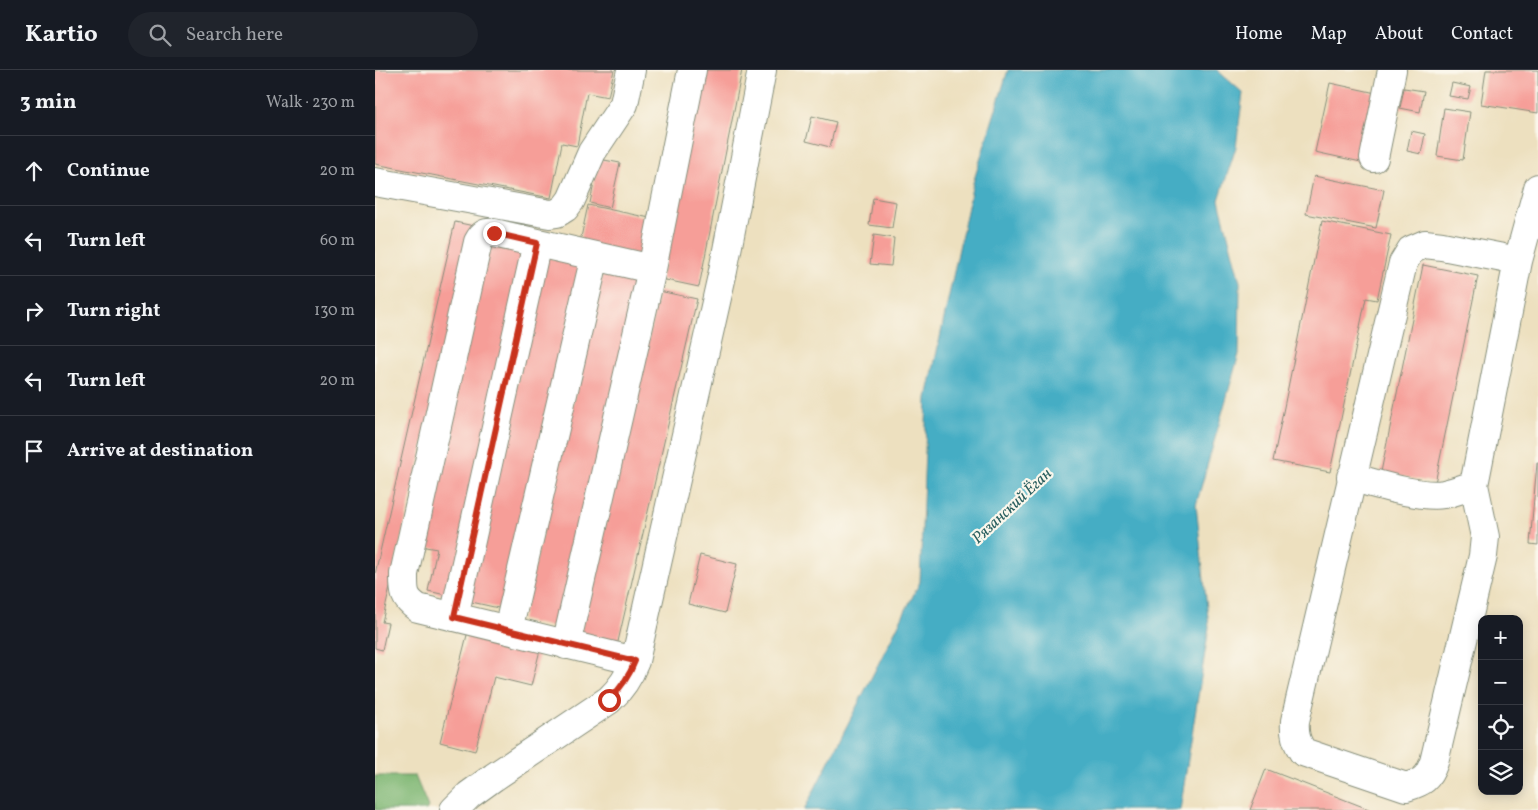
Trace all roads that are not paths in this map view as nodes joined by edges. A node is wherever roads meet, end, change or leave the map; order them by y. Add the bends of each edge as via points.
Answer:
1 (631, 70) edge
2 (692, 70) edge
3 (762, 70) edge
4 (1391, 70) edge
5 (1374, 158) dead end
6 (375, 182) edge
7 (1538, 188) edge
8 (537, 243) junction
9 (595, 256) junction
10 (1518, 261) junction
11 (652, 269) junction
12 (1351, 477) junction
13 (1475, 485) junction
14 (454, 617) junction
15 (508, 630) junction
16 (566, 645) junction
17 (635, 661) junction
18 (454, 810) edge

1 - 6 street via 624,104 592,152 571,200 557,213
2 - 11 street
3 - 17 street via 723,271
4 - 5 street
7 - 10 street
8 - 9 street
8 - 14 street
8 - 14 street via 486,232 478,242 408,555 404,590 408,601 418,608
9 - 11 street
9 - 15 street
10 - 12 street via 1425,244 1411,250 1403,263
10 - 13 street
11 - 16 street
12 - 13 street via 1432,495
12 - 13 street via 1294,731 1303,752 1406,787 1419,783 1429,774 1433,762 1483,556 1485,537
14 - 15 street
15 - 16 street
16 - 17 street
17 - 18 street via 621,688 609,700 494,777

